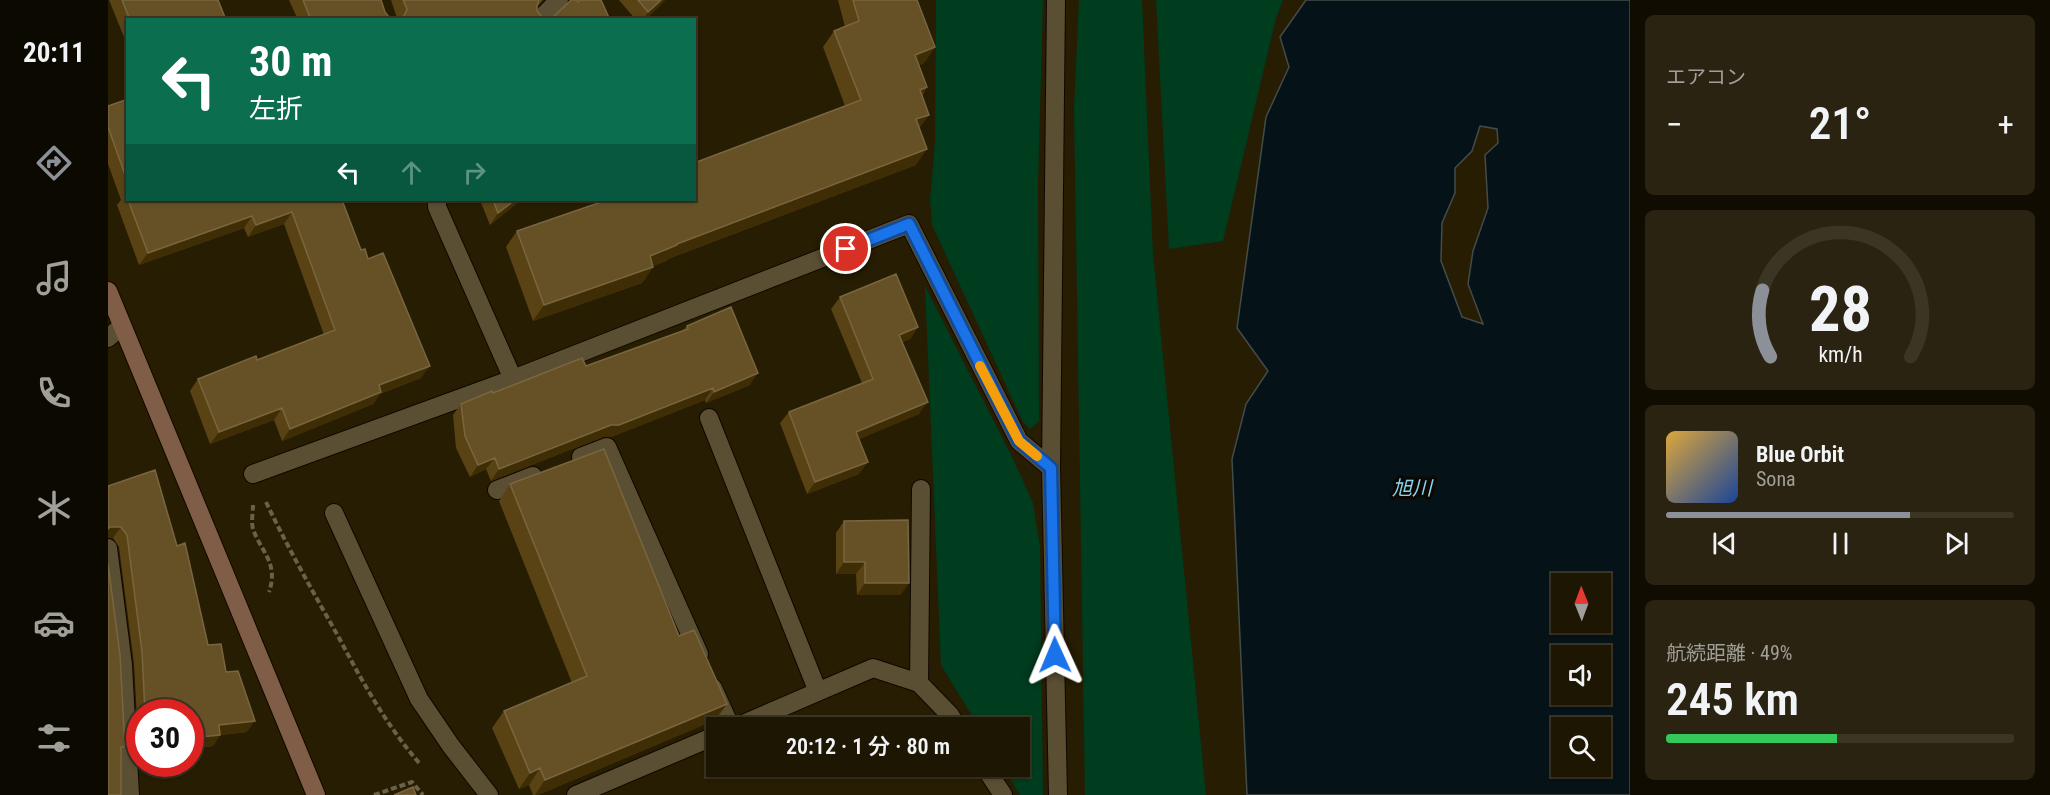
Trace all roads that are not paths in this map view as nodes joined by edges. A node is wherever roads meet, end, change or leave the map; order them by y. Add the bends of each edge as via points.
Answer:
1 (560, 0) edge
2 (1056, 0) edge
3 (541, 18) edge
4 (437, 201) edge
5 (108, 291) edge
6 (115, 332) edge
7 (513, 379) junction
8 (709, 418) dead end
9 (1051, 468) junction
10 (253, 474) road end
11 (921, 489) dead end
12 (498, 490) edge
13 (334, 513) dead end
14 (108, 548) edge
15 (919, 683) junction
16 (818, 692) junction
17 (728, 717) edge
18 (759, 717) edge
19 (951, 717) edge
20 (706, 740) edge
21 (991, 777) edge
22 (130, 795) edge
23 (316, 795) edge
24 (489, 795) edge
25 (576, 795) edge
26 (1003, 795) edge
27 (1058, 795) edge

1 - 3 street
2 - 9 street
4 - 7 street
5 - 6 street
6 - 23 street via 252,640
7 - 9 street via 909,224 1019,441
7 - 10 street
8 - 16 street
9 - 27 street
11 - 15 street
12 - 17 street via 607,447
13 - 24 street via 419,699
14 - 22 street via 123,665
15 - 16 street via 873,668
15 - 19 street
16 - 18 street
20 - 25 street
21 - 26 street

